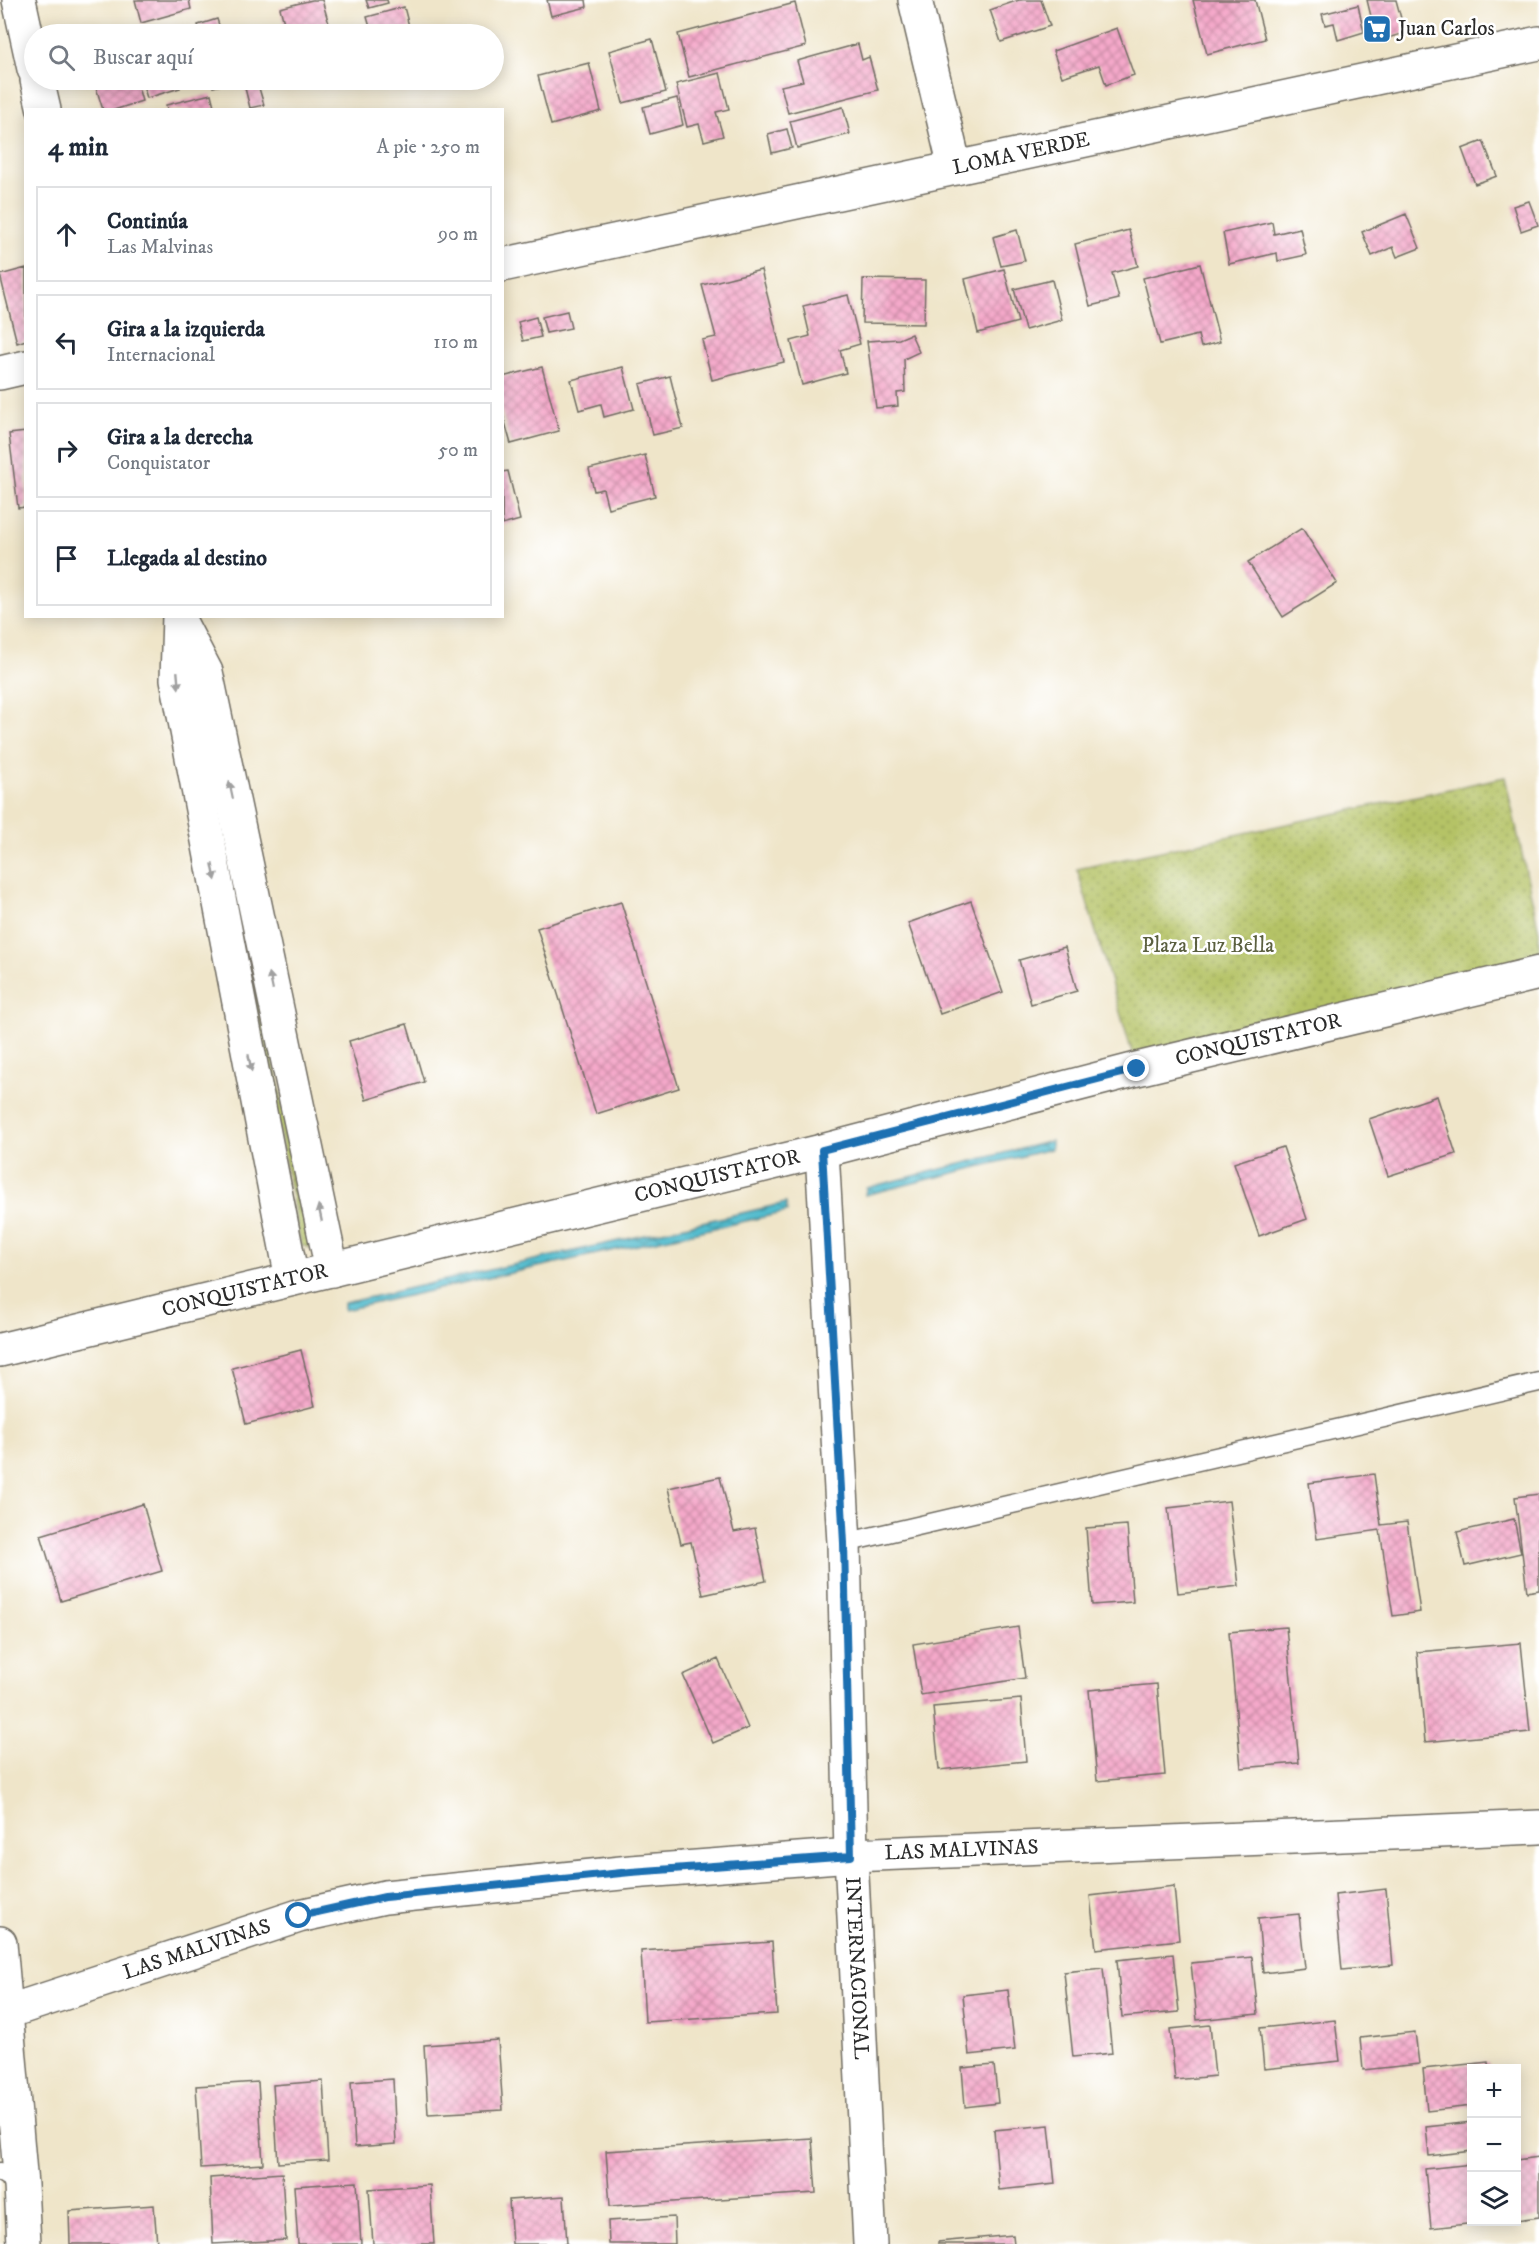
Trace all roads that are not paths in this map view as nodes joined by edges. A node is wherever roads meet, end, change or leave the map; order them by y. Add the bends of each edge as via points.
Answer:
1 (19, 0) edge
2 (915, 0) edge
3 (24, 24) edge
4 (1539, 43) edge
5 (39, 90) edge
6 (44, 108) edge
7 (955, 168) junction
8 (504, 265) edge
9 (24, 367) edge
10 (0, 373) edge
11 (180, 619) edge
12 (1539, 973) edge
13 (822, 1150) junction
14 (332, 1270) junction
15 (292, 1279) junction
16 (0, 1350) edge
17 (1539, 1382) edge
18 (844, 1543) junction
19 (1539, 1827) edge
20 (851, 1856) junction
21 (0, 1943) edge
22 (7, 2012) junction
23 (11, 2179) edge
24 (24, 2244) edge
25 (870, 2244) edge

1 - 3 street
2 - 7 street
4 - 7 street, LOMA VERDE
5 - 6 street
7 - 8 street, LOMA VERDE
9 - 10 street
14 -> 11 street via 206,672
11 -> 15 street via 177,679
12 - 13 street, CONQUISTATOR via 1126,1071
13 - 14 street, CONQUISTATOR
13 - 18 street, INTERNACIONAL
14 - 15 street, CONQUISTATOR
15 - 16 street, CONQUISTATOR
17 - 18 lane
18 - 20 street, INTERNACIONAL
19 - 20 street, LAS MALVINAS
20 - 22 street, LAS MALVINAS via 631,1872 385,1897 299,1916
20 - 25 street, INTERNACIONAL
21 - 22 street
22 - 23 street
23 - 24 street

